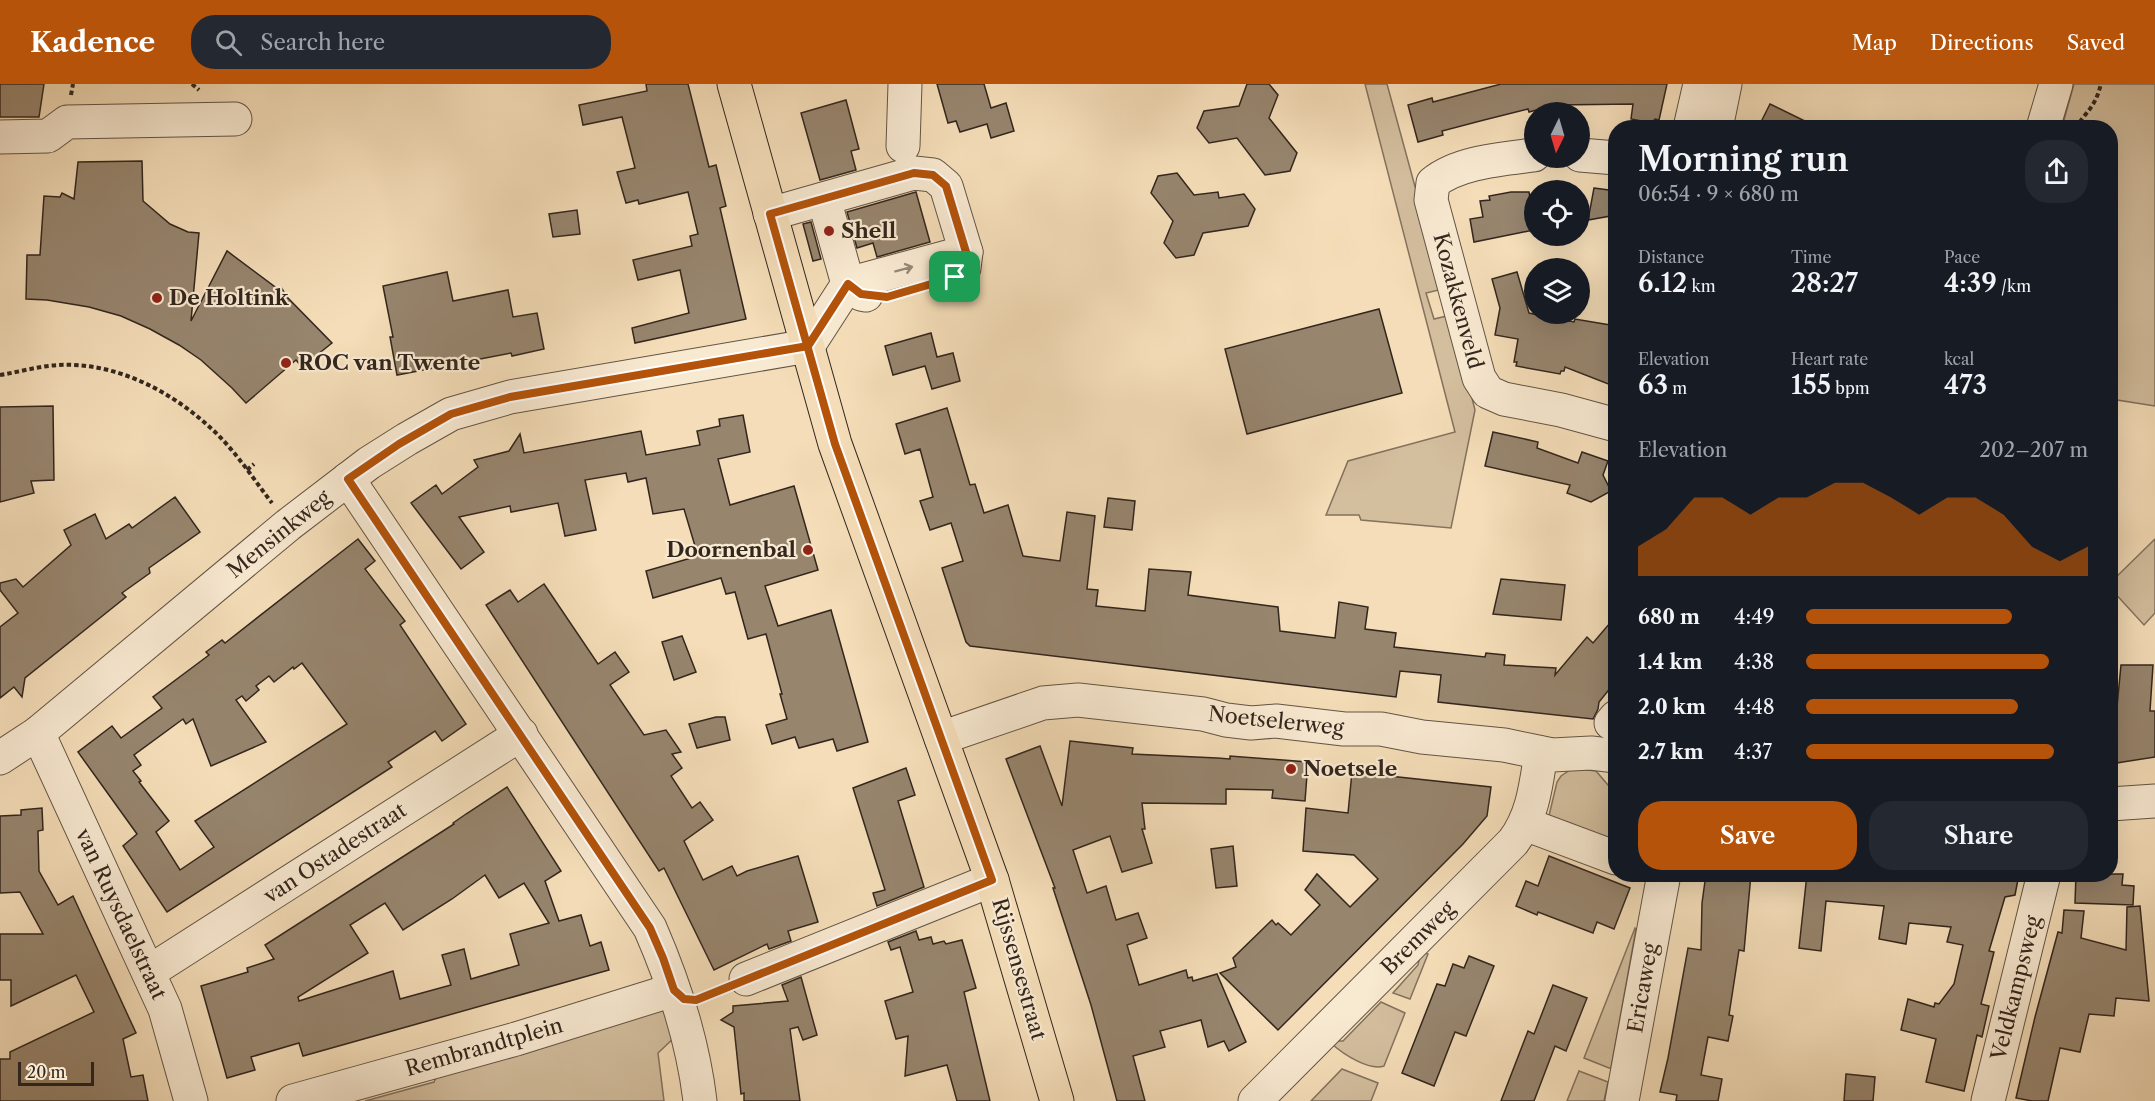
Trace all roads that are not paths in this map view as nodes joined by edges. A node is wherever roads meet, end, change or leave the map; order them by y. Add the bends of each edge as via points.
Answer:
1 (734, 84) edge
2 (905, 84) edge
3 (1700, 84) edge
4 (1725, 84) edge
5 (2056, 84) edge
6 (235, 120) dead end
7 (1692, 120) edge
8 (1718, 120) edge
9 (2045, 120) edge
10 (0, 137) edge
11 (903, 146) dead end
12 (1524, 156) edge
13 (1590, 156) edge
14 (1608, 157) edge
15 (824, 200) junction
16 (770, 214) junction
17 (848, 284) junction
18 (808, 346) junction
19 (1608, 423) edge
20 (348, 479) junction
21 (38, 733) junction
22 (521, 734) junction
23 (941, 738) junction
24 (1541, 753) junction
25 (1608, 755) edge
26 (0, 758) edge
27 (2155, 801) edge
28 (2118, 803) edge
29 (1525, 824) junction
30 (1608, 855) edge
31 (992, 880) junction
32 (1661, 882) edge
33 (2042, 882) edge
34 (149, 972) junction
35 (747, 979) road end
36 (674, 990) junction
37 (191, 1101) edge
38 (293, 1101) edge
39 (700, 1101) edge
40 (1057, 1101) edge
41 (1255, 1101) edge
42 (1622, 1101) edge
43 (1988, 1101) edge

1 - 16 main road, Rijssensestraat
2 - 11 street
3 - 7 street
4 - 8 street
5 - 9 street
6 - 10 street via 67,122 48,136
12 - 19 street, Kozakkenveld via 1494,159 1444,174 1433,183 1431,200 1479,378 1488,392 1504,399
13 - 14 street
15 - 16 street
15 - 17 street
15 - 17 street via 914,173 933,175 946,186 966,252 964,268 955,277 887,297 861,294
16 - 18 main road, Rijssensestraat
17 - 18 street
18 - 20 street, Mensinkweg via 501,400 451,414
18 - 23 main road, Rijssensestraat via 835,444
20 - 21 street, Mensinkweg
20 - 22 street
21 - 26 street, Mensinkweg
21 - 34 street, van Ruysdaelstraat
22 - 34 street, van Ostadestraat
22 - 36 street via 650,928
23 - 24 street, Noetselerweg via 1042,703 1078,700 1251,723 1276,721 1388,730
23 - 31 main road, Rijssensestraat
24 - 25 street, Noetselerweg
24 - 29 street, Bremweg
27 - 28 street
29 - 30 street
29 - 41 street, Bremweg via 1513,842
31 - 35 street
31 - 40 main road, Rijssensestraat
32 - 42 street, Ericaweg
33 - 43 street, Veldkampsweg
34 - 37 street, van Ruysdaelstraat via 165,1009
36 - 38 street, Rembrandtplein
36 - 39 street via 692,1047

